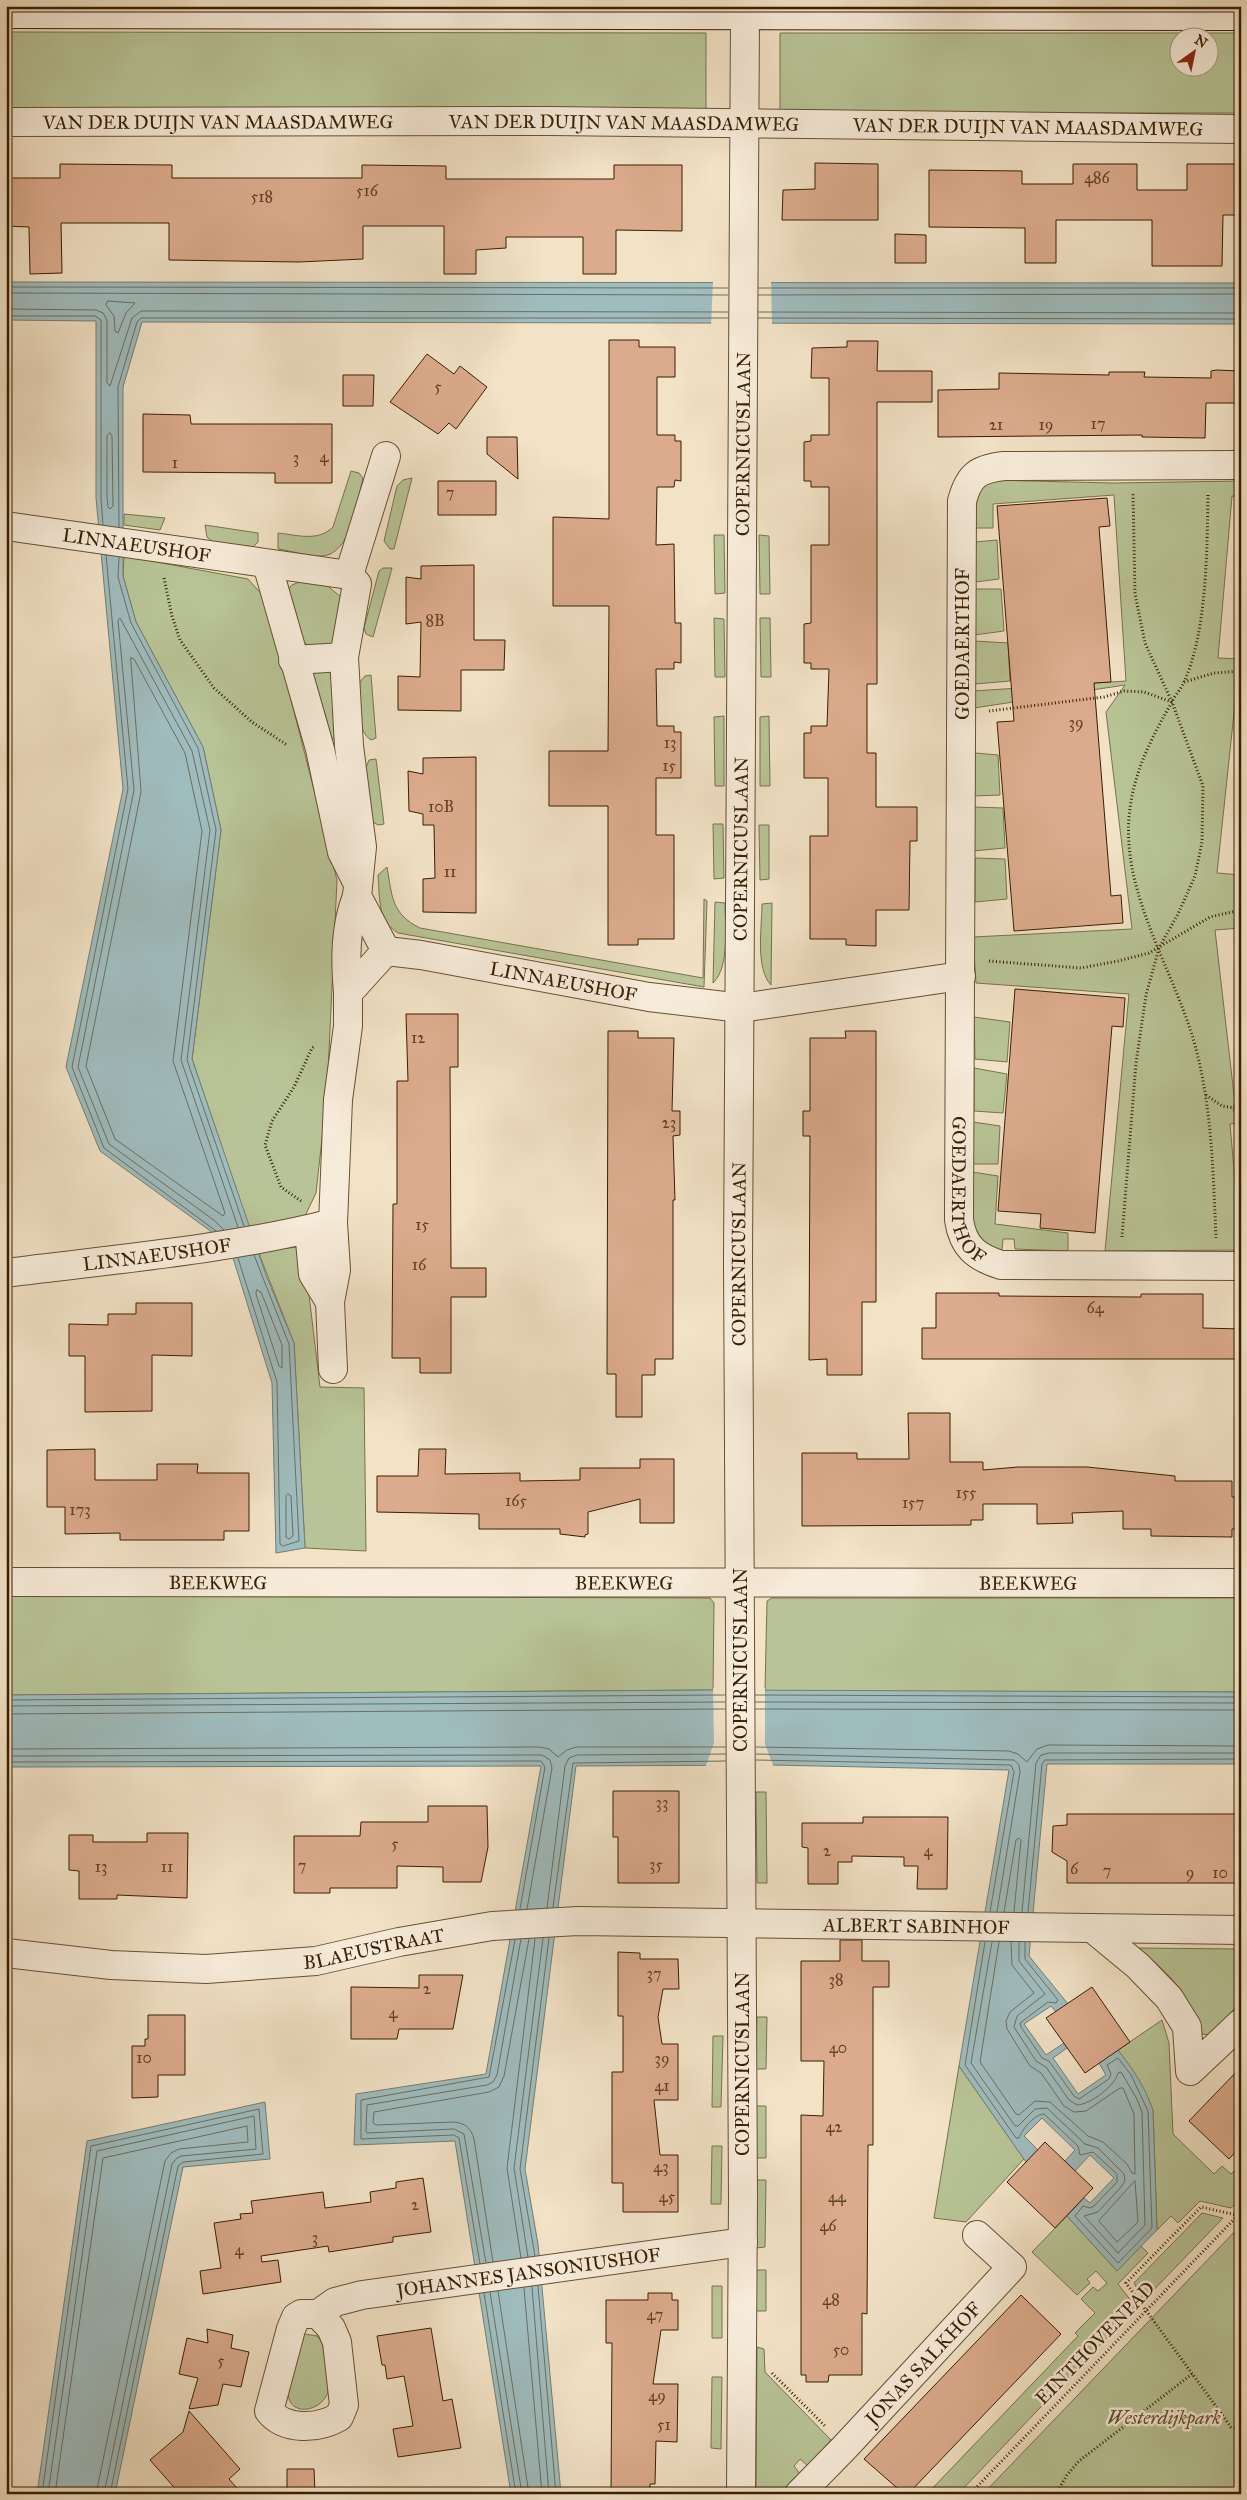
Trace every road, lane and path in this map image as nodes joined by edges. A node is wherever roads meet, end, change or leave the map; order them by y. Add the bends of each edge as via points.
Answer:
1 (6, 14) edge
2 (745, 15) junction
3 (1241, 16) edge
4 (6, 122) edge
5 (744, 125) junction
6 (1241, 129) edge
7 (386, 456) dead end
8 (1133, 465) junction
9 (1208, 465) junction
10 (1241, 465) edge
11 (6, 526) edge
12 (145, 546) junction
13 (267, 564) junction
14 (348, 575) junction
15 (344, 657) junction
16 (293, 660) junction
17 (1241, 672) edge
18 (1184, 682) junction
19 (1172, 702) junction
20 (961, 715) junction
21 (349, 746) junction
22 (320, 749) junction
23 (357, 889) junction
24 (1241, 910) edge
25 (1159, 948) junction
26 (386, 951) junction
27 (961, 967) junction
28 (348, 993) junction
29 (740, 1008) junction
30 (348, 1026) junction
31 (1206, 1095) junction
32 (1241, 1109) edge
33 (321, 1226) junction
34 (1120, 1266) junction
35 (1229, 1266) edge
36 (6, 1273) edge
37 (333, 1368) dead end
38 (6, 1582) edge
39 (740, 1582) junction
40 (1241, 1583) edge
41 (742, 1922) junction
42 (1092, 1928) junction
43 (1241, 1930) edge
44 (6, 1953) edge
45 (1241, 2022) edge
46 (1241, 2212) edge
47 (1239, 2216) edge
48 (977, 2235) dead end
49 (743, 2242) junction
50 (1146, 2311) junction
51 (318, 2314) dead end
52 (769, 2371) dead end
53 (1192, 2374) junction
54 (1241, 2430) edge
55 (845, 2447) junction
56 (741, 2494) edge
57 (799, 2494) edge
58 (970, 2494) edge
59 (1056, 2494) edge

1 - 2 street
2 - 3 street
2 - 5 street, COPERNICUSLAAN
4 - 5 street, VAN DER DUIJN VAN MAASDAMWEG via 550,121
5 - 6 street, VAN DER DUIJN VAN MAASDAMWEG
5 - 29 street, COPERNICUSLAAN
7 - 14 street
8 - 9 street, GOEDAERTHOF
8 - 19 path via 1136,594 1145,643
8 - 20 street, GOEDAERTHOF via 989,468 977,473 966,485 962,501
9 - 10 street, GOEDAERTHOF
9 - 18 path via 1206,566 1200,618
11 - 12 street, LINNAEUSHOF
12 - 13 street, LINNAEUSHOF
12 - 22 path via 180,640 214,688 252,722 296,751
13 - 14 street, LINNAEUSHOF
13 - 16 street
14 - 15 street via 357,584 357,593
15 - 16 street
15 - 21 street
16 - 22 street
17 - 18 path via 1214,673
18 - 19 path
19 - 20 path via 1144,692 1124,691 1104,697
19 - 25 path via 1202,786 1202,842 1195,876
19 - 25 path via 1139,764 1128,808 1128,845 1135,884
20 - 27 street, GOEDAERTHOF
21 - 22 street
21 - 23 street via 362,847
22 - 23 street via 342,852
23 - 26 street
23 - 28 street via 349,917
24 - 25 path via 1210,917
25 - 27 path via 1118,962 1081,968
25 - 31 path via 1193,1038
25 - 34 path via 1146,995 1136,1063
26 - 28 street
26 - 29 street, LINNAEUSHOF via 649,998
27 - 29 street
27 - 34 street, GOEDAERTHOF via 961,1235 969,1249 983,1260 1001,1264
28 - 30 street
29 - 39 street, COPERNICUSLAAN
30 - 33 street
30 - 33 path via 312,1048 294,1087 272,1121 266,1145 280,1187
31 - 32 path via 1222,1106
31 - 35 path
33 - 36 street, LINNAEUSHOF via 280,1235
33 - 37 street via 336,1270 330,1302
34 - 35 street, GOEDAERTHOF
38 - 39 street, BEEKWEG
39 - 40 street, BEEKWEG
39 - 41 street, COPERNICUSLAAN
41 - 42 street, ALBERT SABINHOF
41 - 44 street, BLAEUSTRAAT via 578,1921 492,1926 316,1961 206,1969 110,1965
41 - 49 street, COPERNICUSLAAN
42 - 43 street, ALBERT SABINHOF
42 - 45 street via 1138,1966 1169,1998 1188,2027 1190,2071
46 - 47 path, EINTHOVENPAD
47 - 50 path, EINTHOVENPAD
47 - 50 path via 1201,2207 1126,2283
48 - 55 street, JONAS SALKHOF via 1012,2267
49 - 51 street, JOHANNES JANSONIUSHOF via 362,2295 335,2302
49 - 56 street, COPERNICUSLAAN
50 - 53 path
50 - 58 path, EINTHOVENPAD
52 - 55 path
53 - 54 path via 1231,2427
53 - 59 path via 1079,2461
55 - 57 street, JONAS SALKHOF

